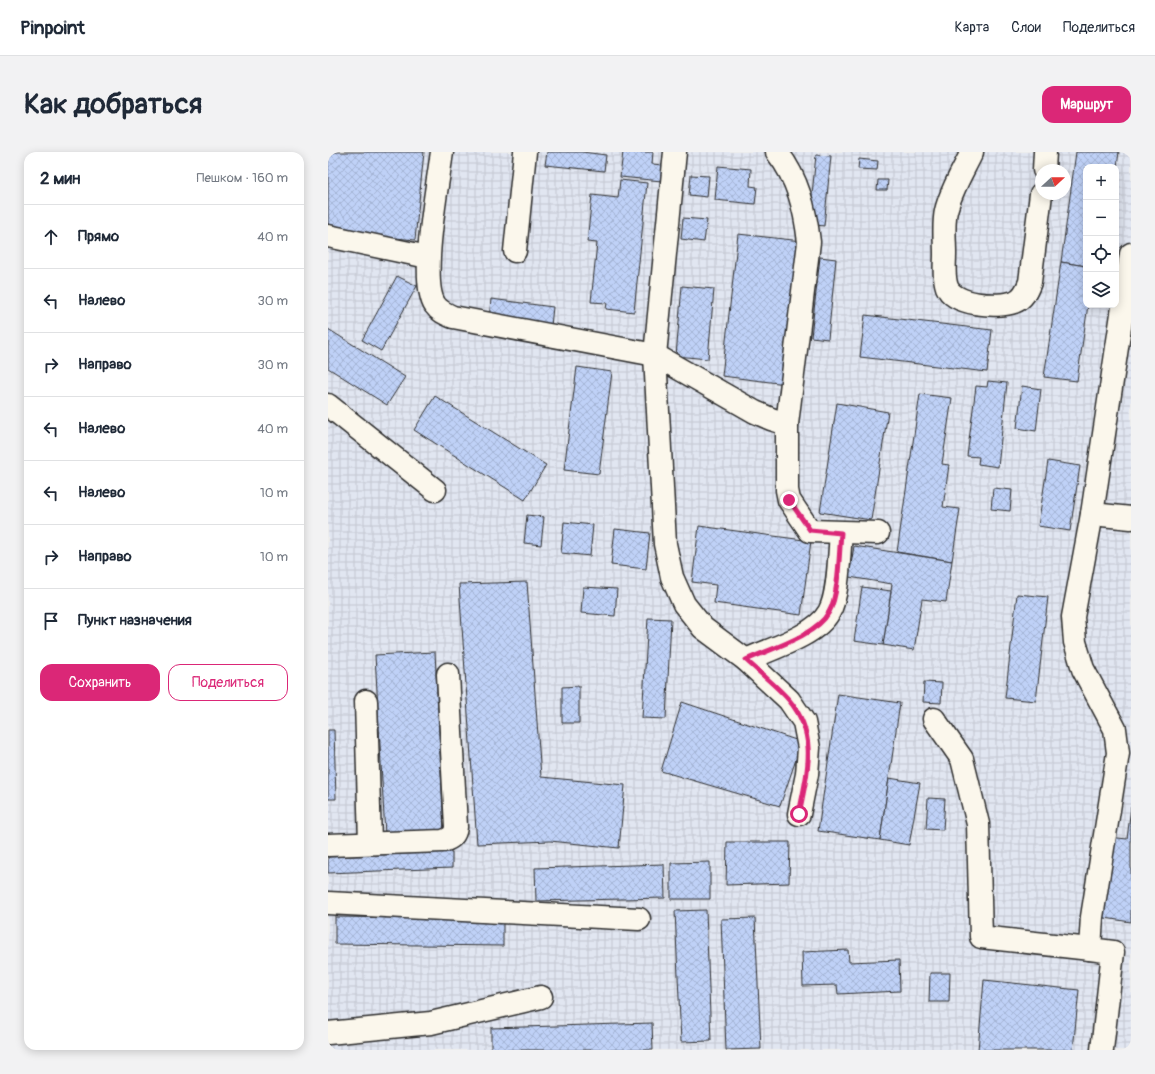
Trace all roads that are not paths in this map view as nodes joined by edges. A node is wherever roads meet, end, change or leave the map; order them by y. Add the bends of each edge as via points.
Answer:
1 (442, 152) edge
2 (525, 152) edge
3 (675, 152) edge
4 (777, 152) edge
5 (972, 152) edge
6 (1045, 152) edge
7 (1044, 164) edge
8 (1040, 200) edge
9 (328, 236) edge
10 (515, 251) dead end
11 (1131, 254) edge
12 (428, 257) junction
13 (655, 355) junction
14 (328, 405) edge
15 (787, 424) junction
16 (435, 490) dead end
17 (1092, 514) junction
18 (1131, 518) edge
19 (841, 533) junction
20 (878, 533) dead end
21 (746, 660) junction
22 (448, 674) dead end
23 (366, 701) dead end
24 (934, 719) dead end
25 (799, 814) dead end
26 (370, 843) junction
27 (328, 845) edge
28 (328, 903) edge
29 (639, 919) dead end
30 (1090, 949) junction
31 (1122, 952) edge
32 (541, 997) dead end
33 (328, 1033) edge
34 (1102, 1050) edge

1 - 12 lane
2 - 10 lane
3 - 13 lane
4 - 15 lane via 789,167 797,184 809,242
5 - 8 lane via 949,200 946,212 944,275 948,288 956,298 969,303 1002,305 1015,302 1025,294 1030,282
6 - 7 lane
9 - 12 lane
11 - 17 lane
12 - 13 lane via 434,304 447,315
13 - 15 lane via 754,412
13 - 21 lane via 665,544 672,577 684,604 703,628
14 - 16 lane
15 - 19 lane via 789,500 810,530
17 - 18 lane
17 - 30 lane via 1073,617 1075,642 1083,669 1114,729 1118,753 1092,917
19 - 20 lane
19 - 21 lane via 834,597 830,611 821,623 809,631
21 - 25 lane via 789,700 804,722 809,748
22 - 26 lane via 455,834 443,841
23 - 26 lane
24 - 30 lane via 962,759 978,824 981,936
26 - 27 lane
28 - 29 lane
30 - 31 lane
31 - 34 lane
32 - 33 lane via 431,1023

